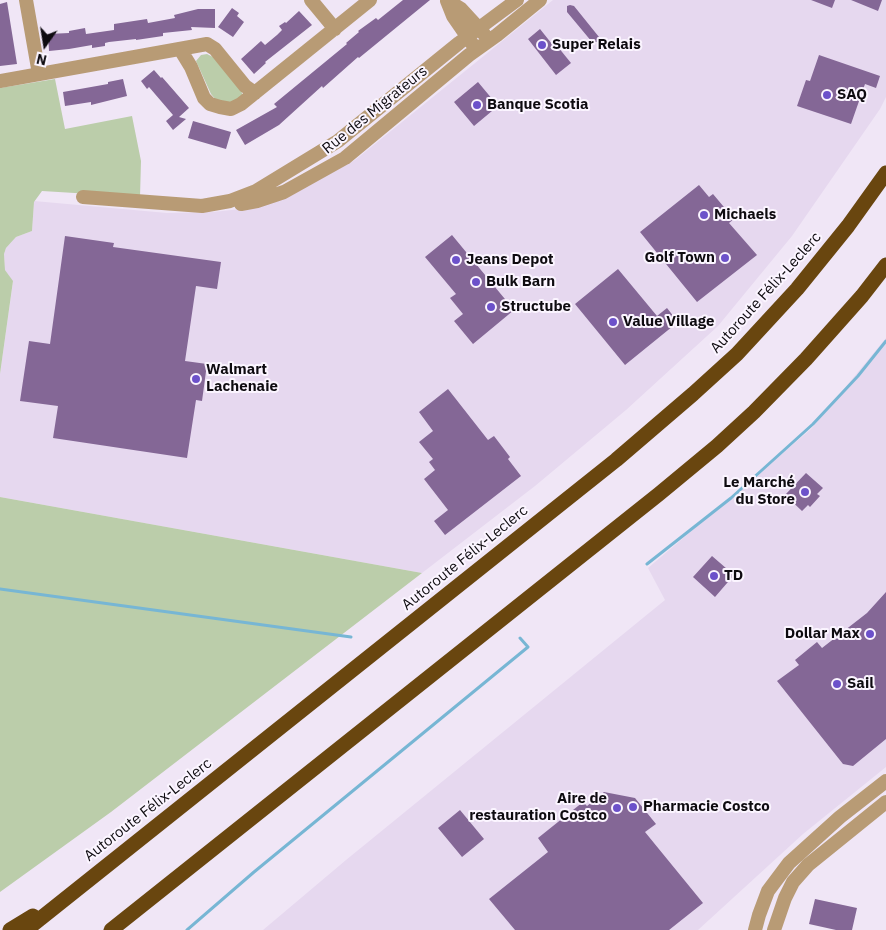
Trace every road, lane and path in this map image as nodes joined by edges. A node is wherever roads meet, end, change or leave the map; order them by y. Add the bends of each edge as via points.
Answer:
1 (26, 0) edge
2 (311, 0) edge
3 (370, 0) edge
4 (447, 0) edge
5 (517, 0) edge
6 (540, 0) edge
7 (335, 28) junction
8 (480, 29) junction
9 (468, 38) junction
10 (490, 40) junction
11 (180, 50) junction
12 (476, 50) junction
13 (39, 74) junction
14 (0, 81) edge
15 (255, 93) junction
16 (886, 172) edge
17 (83, 197) dead end
18 (210, 205) junction
19 (886, 265) edge
20 (886, 781) edge
21 (886, 802) edge
22 (851, 808) junction
23 (862, 821) junction
24 (77, 890) junction
25 (10, 930) edge
26 (26, 930) edge
27 (112, 930) edge
28 (755, 930) edge
29 (774, 930) edge

1 - 13 street
2 - 7 street
3 - 7 street
4 - 8 street via 461,8
4 - 9 street via 452,16
5 - 8 street, Rue des Migrateurs
6 - 10 street, Rue des Migrateurs
7 - 15 street
8 - 9 street, Rue des Migrateurs
8 - 10 street
9 - 12 street
9 - 18 street, Rue des Migrateurs via 324,150 256,191
10 - 12 street, Rue des Migrateurs
11 - 13 street
11 - 15 street via 207,44
11 - 15 street via 210,104 231,108
12 - 18 street, Rue des Migrateurs via 335,165 293,188 266,198 239,205
13 - 14 street
16 - 24 highway, Autoroute Félix-Leclerc via 797,289 737,354 693,394 616,460
17 - 18 street, Rue des Migrateurs
19 - 27 highway via 806,359 717,446
20 - 22 street
21 - 23 street
22 - 23 street
22 - 28 street via 779,874 768,891
23 - 29 street via 808,865 793,882
24 - 25 highway
24 - 26 highway, Autoroute Félix-Leclerc

